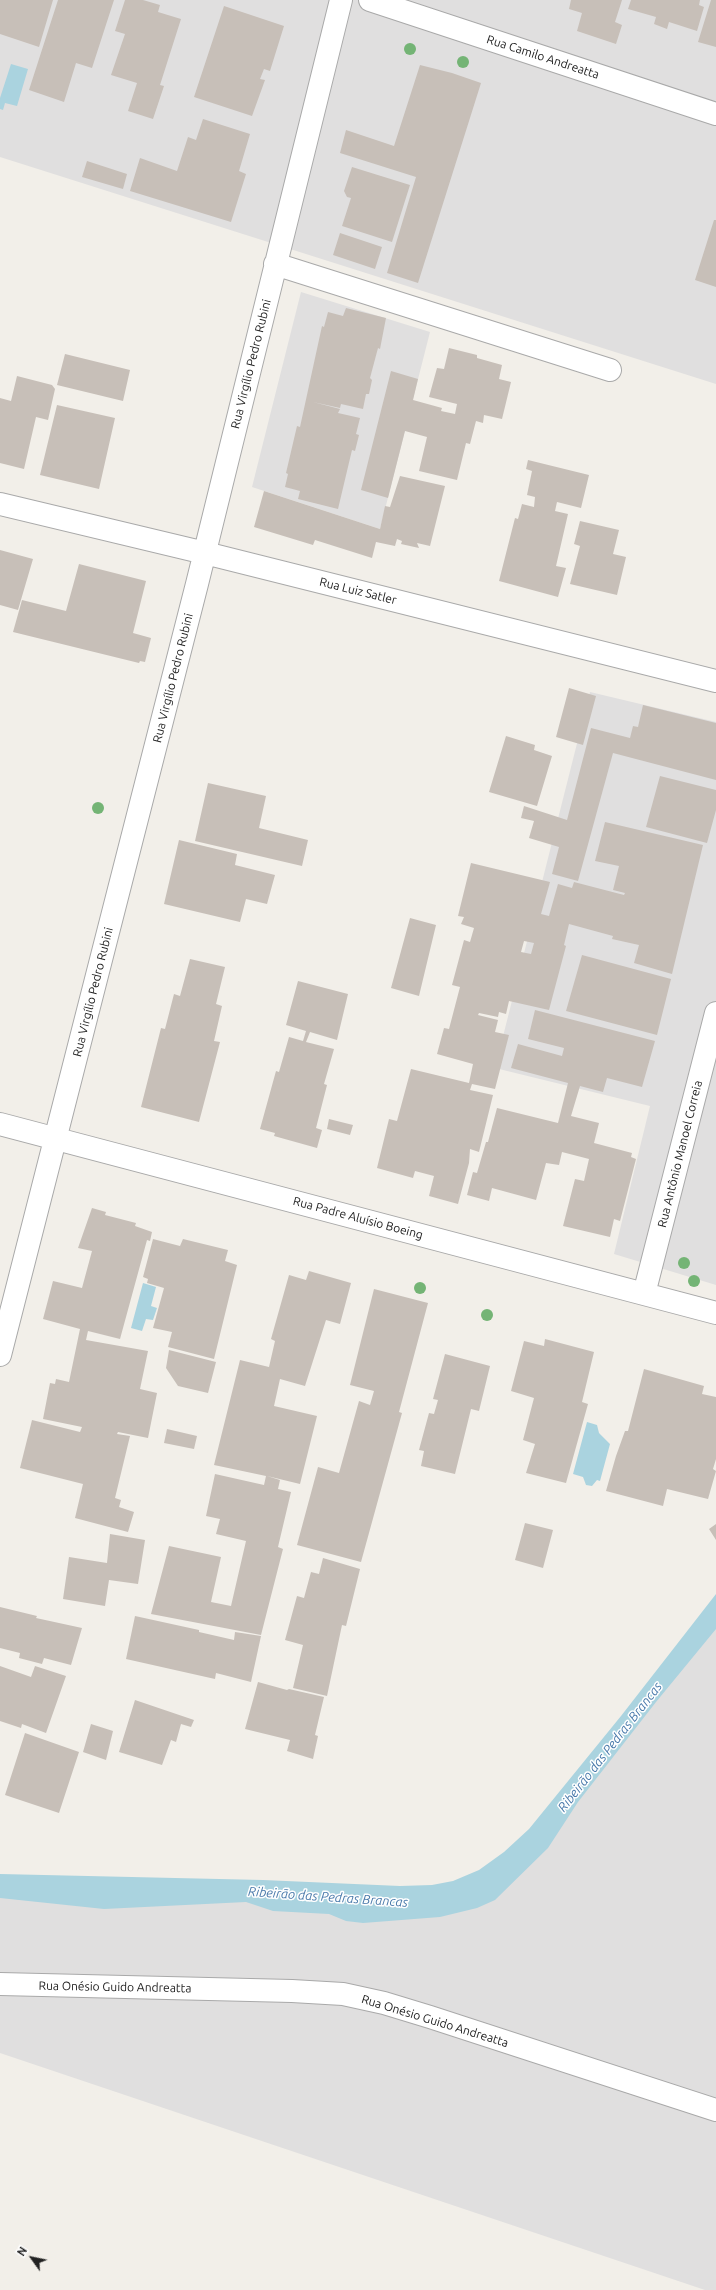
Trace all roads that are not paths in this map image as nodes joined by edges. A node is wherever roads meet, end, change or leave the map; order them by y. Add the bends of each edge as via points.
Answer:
1 (341, 0) edge
2 (370, 0) edge
3 (716, 114) edge
4 (275, 264) junction
5 (610, 370) dead end
6 (0, 504) edge
7 (205, 553) junction
8 (716, 681) edge
9 (716, 1013) edge
10 (0, 1124) edge
11 (55, 1138) junction
12 (644, 1294) junction
13 (716, 1313) edge
14 (0, 1355) edge
15 (0, 1984) edge
16 (716, 2110) edge

1 - 4 street, Rua Virgílio Pedro Rubini
2 - 3 street, Rua Camilo Andreatta
4 - 5 street
4 - 7 street, Rua Virgílio Pedro Rubini
6 - 7 street, Rua Luiz Satler
7 - 8 street, Rua Luiz Satler
7 - 11 street, Rua Virgílio Pedro Rubini
9 - 12 street, Rua Antônio Manoel Correia
10 - 11 street, Rua Padre Aluísio Boeing
11 - 12 street, Rua Padre Aluísio Boeing
11 - 14 street, Rua Virgílio Pedro Rubini
12 - 13 street, Rua Padre Aluísio Boeing
15 - 16 street, Rua Onésio Guido Andreatta via 343,1994 430,2017

